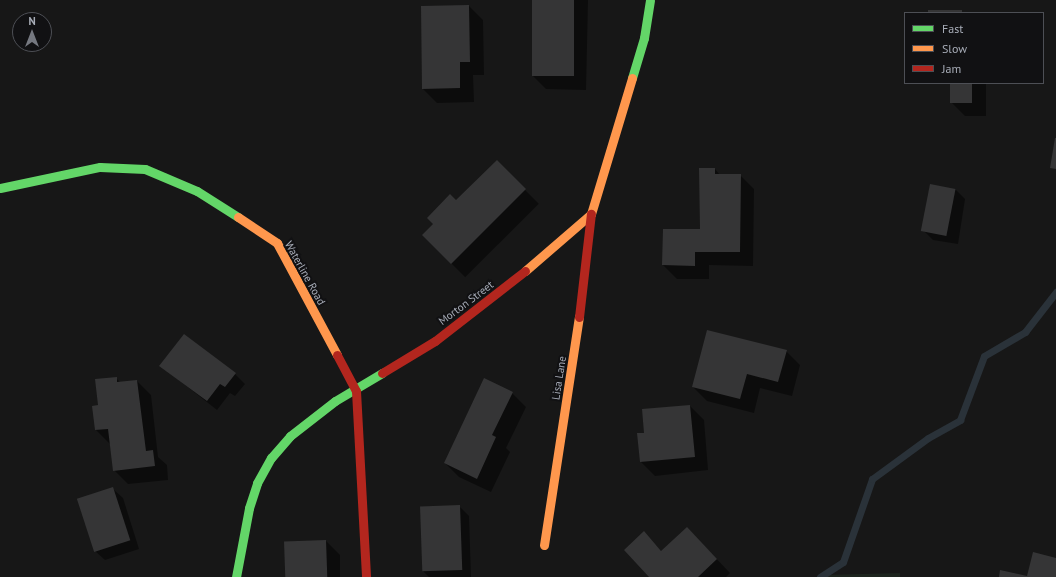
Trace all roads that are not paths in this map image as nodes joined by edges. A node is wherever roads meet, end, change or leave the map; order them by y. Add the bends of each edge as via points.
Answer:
1 (650, 0) edge
2 (0, 188) edge
3 (591, 214) junction
4 (356, 391) junction
5 (544, 545) dead end
6 (236, 577) edge
7 (366, 577) edge

1 - 3 street via 644,38
2 - 4 street, Waterline Road via 100,167 145,169 197,191 276,244
3 - 4 street, Morton Street via 506,287 435,341
3 - 5 street, Lisa Lane via 574,363
4 - 6 street, Morton Street via 316,414 290,436 271,458 257,483 249,508
4 - 7 street, Waterline Road

